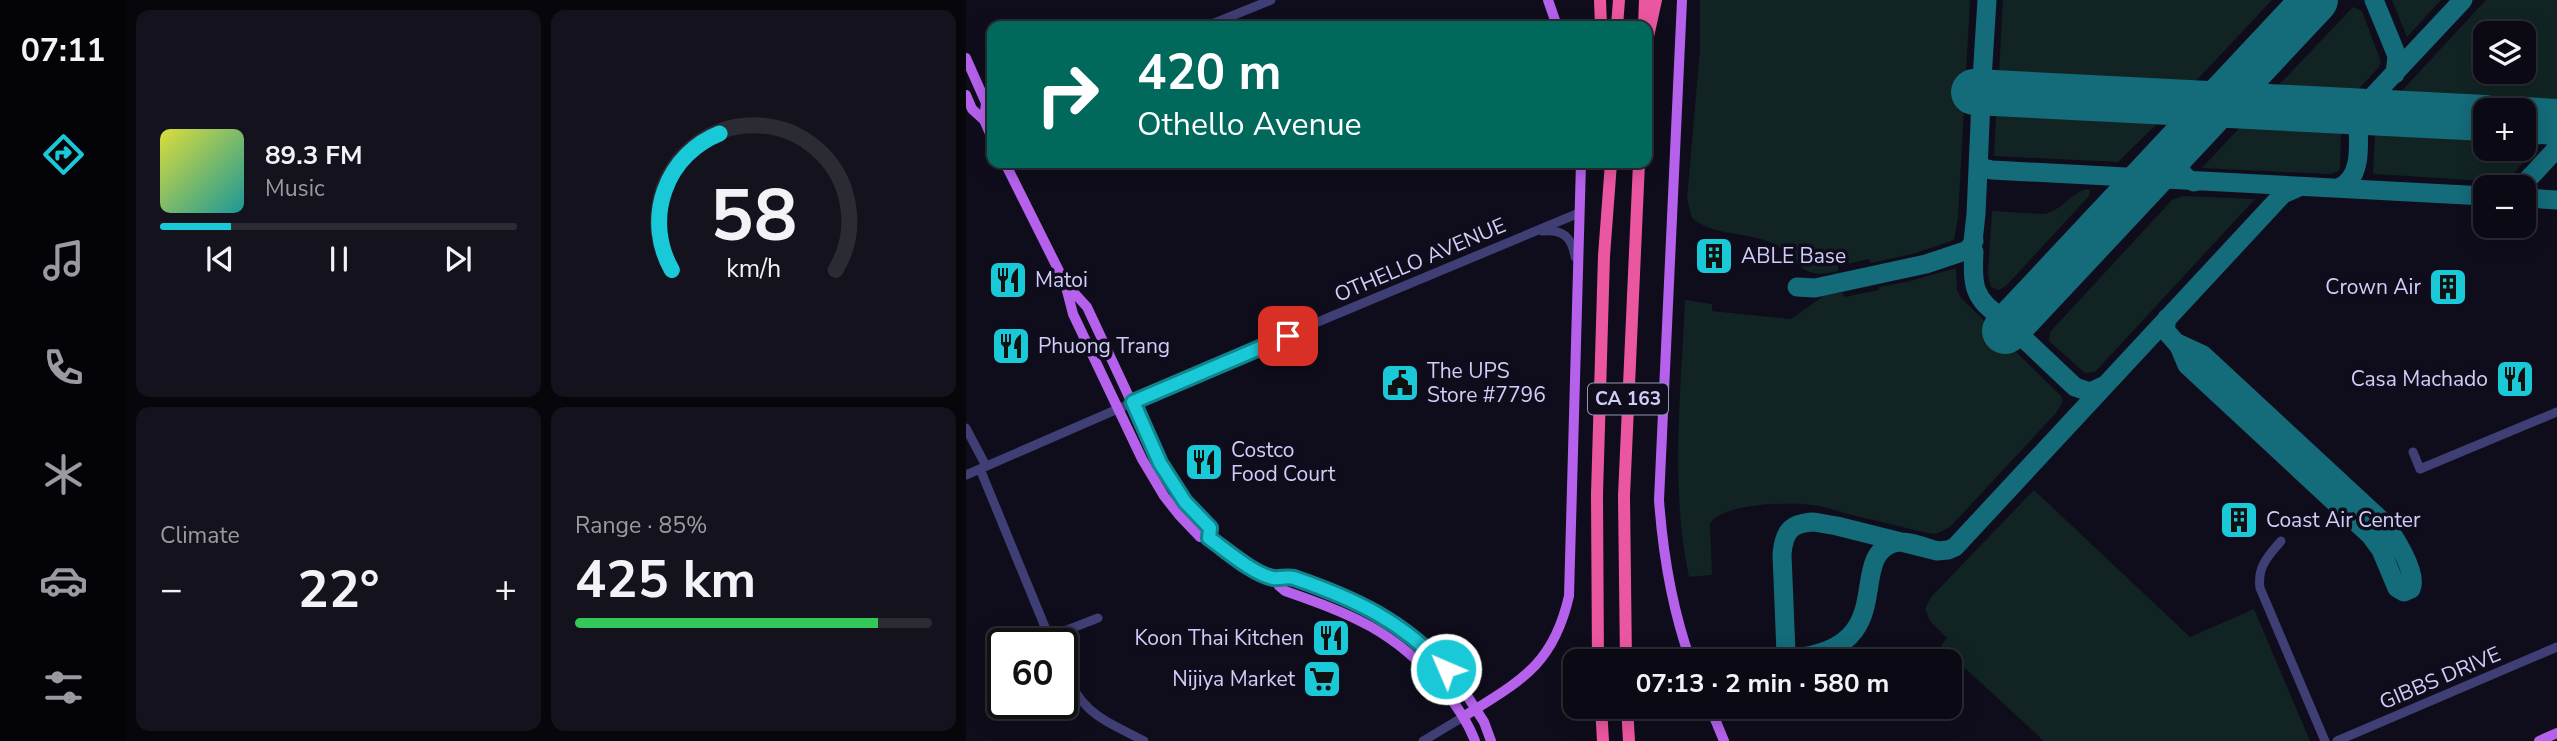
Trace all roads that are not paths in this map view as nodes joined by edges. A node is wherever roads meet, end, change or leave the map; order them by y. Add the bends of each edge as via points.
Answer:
1 (1271, 0) edge
2 (1548, 0) edge
3 (1600, 0) edge
4 (1619, 0) edge
5 (1645, 0) edge
6 (1657, 0) edge
7 (1682, 0) edge
8 (1218, 21) edge
9 (1555, 21) edge
10 (1601, 21) edge
11 (1617, 21) edge
12 (1644, 21) edge
13 (1652, 21) edge
14 (966, 58) edge
15 (966, 95) edge
16 (987, 110) edge
17 (987, 117) edge
18 (1008, 168) edge
19 (1581, 168) edge
20 (1611, 168) edge
21 (1639, 168) edge
22 (1579, 213) junction
23 (1524, 235) junction
24 (1577, 268) junction
25 (1065, 283) junction
26 (1133, 402) junction
27 (1119, 409) junction
28 (2557, 412) edge
29 (966, 428) edge
30 (2413, 452) dead end
31 (983, 467) junction
32 (966, 475) edge
33 (1156, 481) junction
34 (1198, 515) junction
35 (1209, 538) junction
36 (2280, 541) dead end
37 (1276, 579) junction
38 (1098, 618) dead end
39 (1046, 628) edge
40 (1077, 628) edge
41 (2557, 647) edge
42 (1598, 649) edge
43 (1626, 649) edge
44 (1687, 649) edge
45 (1078, 698) edge
46 (1476, 709) junction
47 (1463, 717) junction
48 (1602, 719) edge
49 (1628, 719) edge
50 (1715, 719) edge
51 (2557, 733) edge
52 (1144, 741) edge
53 (1423, 741) edge
54 (1475, 741) edge
55 (1491, 741) edge
56 (1603, 741) edge
57 (1629, 741) edge
58 (1724, 741) edge
59 (2325, 741) edge
60 (2337, 741) edge
61 (2539, 741) edge

1 - 8 street
2 - 9 main road
3 - 10 highway
4 - 11 highway
5 - 12 highway
6 - 13 highway
7 - 44 main road via 1659,500 1665,567
14 - 16 main road
15 - 17 main road via 972,109
18 - 25 main road
19 - 22 main road
20 - 42 highway, CA 163 via 1597,494
21 - 43 highway, CA 163 via 1624,496
22 - 23 street, OTHELLO AVENUE
22 - 24 main road
23 - 24 street via 1549,230 1564,233 1573,245
23 - 26 street, OTHELLO AVENUE
24 - 46 main road via 1570,596 1563,623 1547,653 1523,679
25 - 26 main road via 1087,307
25 - 27 main road via 1073,314
26 - 27 street, OTHELLO AVENUE
26 - 34 main road via 1160,463
27 - 31 street, OTHELLO AVENUE
27 - 33 main road
28 - 30 street via 2420,469
29 - 31 street
31 - 32 street, OTHELLO AVENUE
31 - 39 street
33 - 34 main road via 1185,514
33 - 35 main road via 1188,525 1200,537
34 - 35 main road via 1210,528
35 - 37 main road
36 - 59 street via 2263,561 2260,588
37 - 46 main road via 1294,578 1359,603 1402,628 1445,668
37 - 47 main road via 1285,591 1353,616 1395,640 1434,678
38 - 40 street
41 - 60 street, GIBBS DRIVE
45 - 52 street via 1100,718
46 - 47 main road
46 - 55 main road
47 - 53 street
47 - 54 main road
48 - 56 highway
49 - 57 highway
50 - 58 main road
51 - 61 main road

